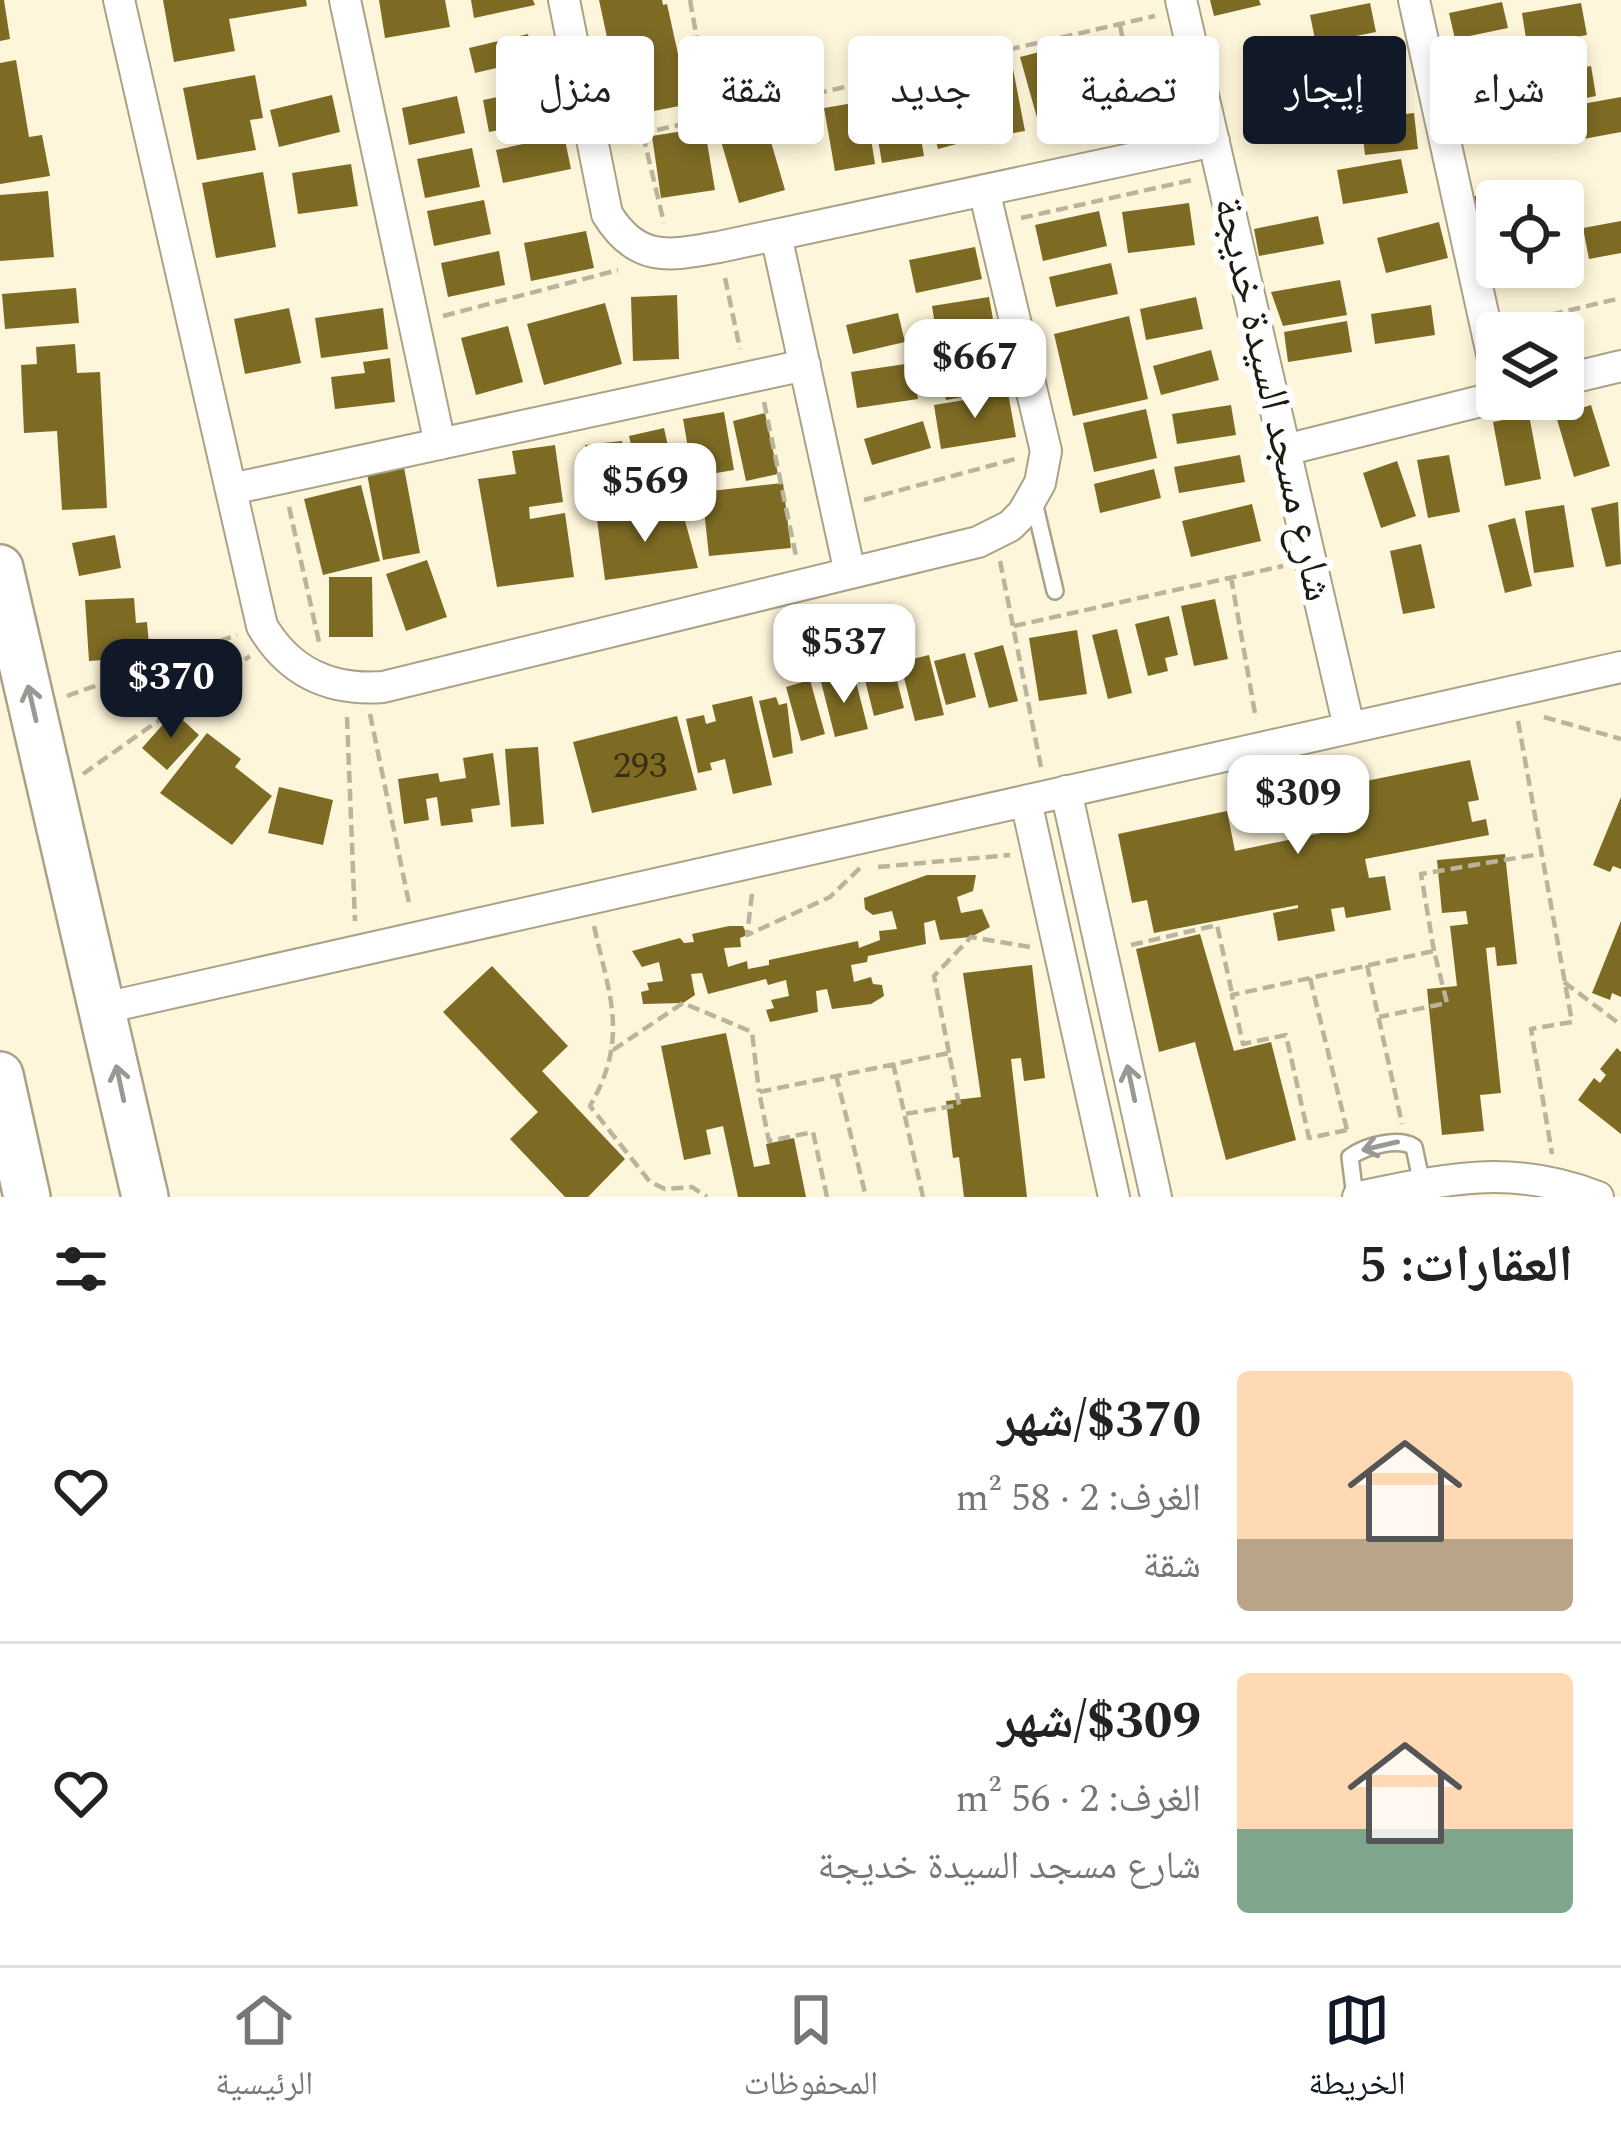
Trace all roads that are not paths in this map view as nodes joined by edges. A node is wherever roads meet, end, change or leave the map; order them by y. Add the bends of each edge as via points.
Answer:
1 (119, 0) edge
2 (345, 0) edge
3 (564, 0) edge
4 (1414, 0) edge
5 (1182, 5) edge
6 (1189, 36) edge
7 (1199, 144) edge
8 (1215, 144) edge
9 (984, 190) junction
10 (776, 235) junction
11 (1482, 312) edge
12 (805, 365) junction
13 (1621, 366) edge
14 (1584, 375) edge
15 (1476, 402) edge
16 (440, 444) junction
17 (1285, 450) junction
18 (230, 489) junction
19 (1033, 499) junction
20 (0, 568) edge
21 (850, 573) junction
22 (1055, 591) dead end
23 (1621, 667) edge
24 (1349, 727) junction
25 (1047, 796) junction
26 (1101, 947) junction
27 (1060, 953) junction
28 (104, 1008) junction
29 (0, 1075) edge
30 (1422, 1184) junction
31 (27, 1197) edge
32 (145, 1197) edge
33 (1114, 1197) edge
34 (1156, 1197) edge
35 (1357, 1197) edge
36 (1598, 1197) edge

1 - 18 street
2 - 16 street
3 - 10 street via 616,228 641,248 672,256
4 - 11 street
5 - 6 street, شارع مسجد السيدة خديجة
7 - 9 street
8 - 17 street, شارع مسجد السيدة خديجة
9 - 10 street
9 - 19 street via 1046,451
10 - 12 street
12 - 16 street
12 - 21 street
13 - 14 street
15 - 17 street
16 - 18 street
17 - 24 street, شارع مسجد السيدة خديجة
18 - 21 street via 266,634 296,667 346,686
19 - 21 street via 995,535
19 - 22 lane
28 -> 20 street
23 - 24 street via 1514,700
24 - 25 street
25 - 26 street
25 - 27 street via 1038,853
25 - 28 street via 857,854 757,861
26 - 27 street
34 -> 26 street
27 - 33 street
32 -> 28 street
29 - 31 street
30 - 35 street
30 -> 35 lane via 1406,1142 1353,1154 1348,1166
30 - 36 street via 1506,1175

